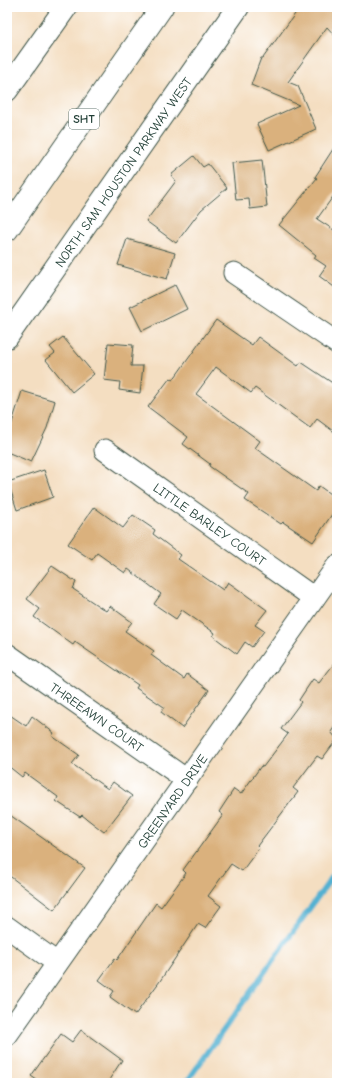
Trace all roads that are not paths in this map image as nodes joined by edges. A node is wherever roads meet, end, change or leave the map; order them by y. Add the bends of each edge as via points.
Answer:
1 (66, 7) edge
2 (162, 7) edge
3 (238, 7) edge
4 (7, 90) edge
5 (7, 230) edge
6 (234, 273) dead end
7 (7, 337) edge
8 (337, 343) edge
9 (105, 450) dead end
10 (337, 566) edge
11 (314, 598) junction
12 (7, 654) edge
13 (187, 780) junction
14 (7, 927) edge
15 (57, 963) junction
16 (7, 1035) edge

1 - 4 main road
2 - 5 main road, SHT
3 - 7 main road, NORTH SAM HOUSTON PARKWAY WEST
6 - 8 street
9 - 11 street, LITTLE BARLEY COURT
10 - 11 street, GREENYARD DRIVE
11 - 13 street, GREENYARD DRIVE
12 - 13 street, THREEAWN COURT
13 - 15 street, GREENYARD DRIVE
14 - 15 street
15 - 16 street, GREENYARD DRIVE

